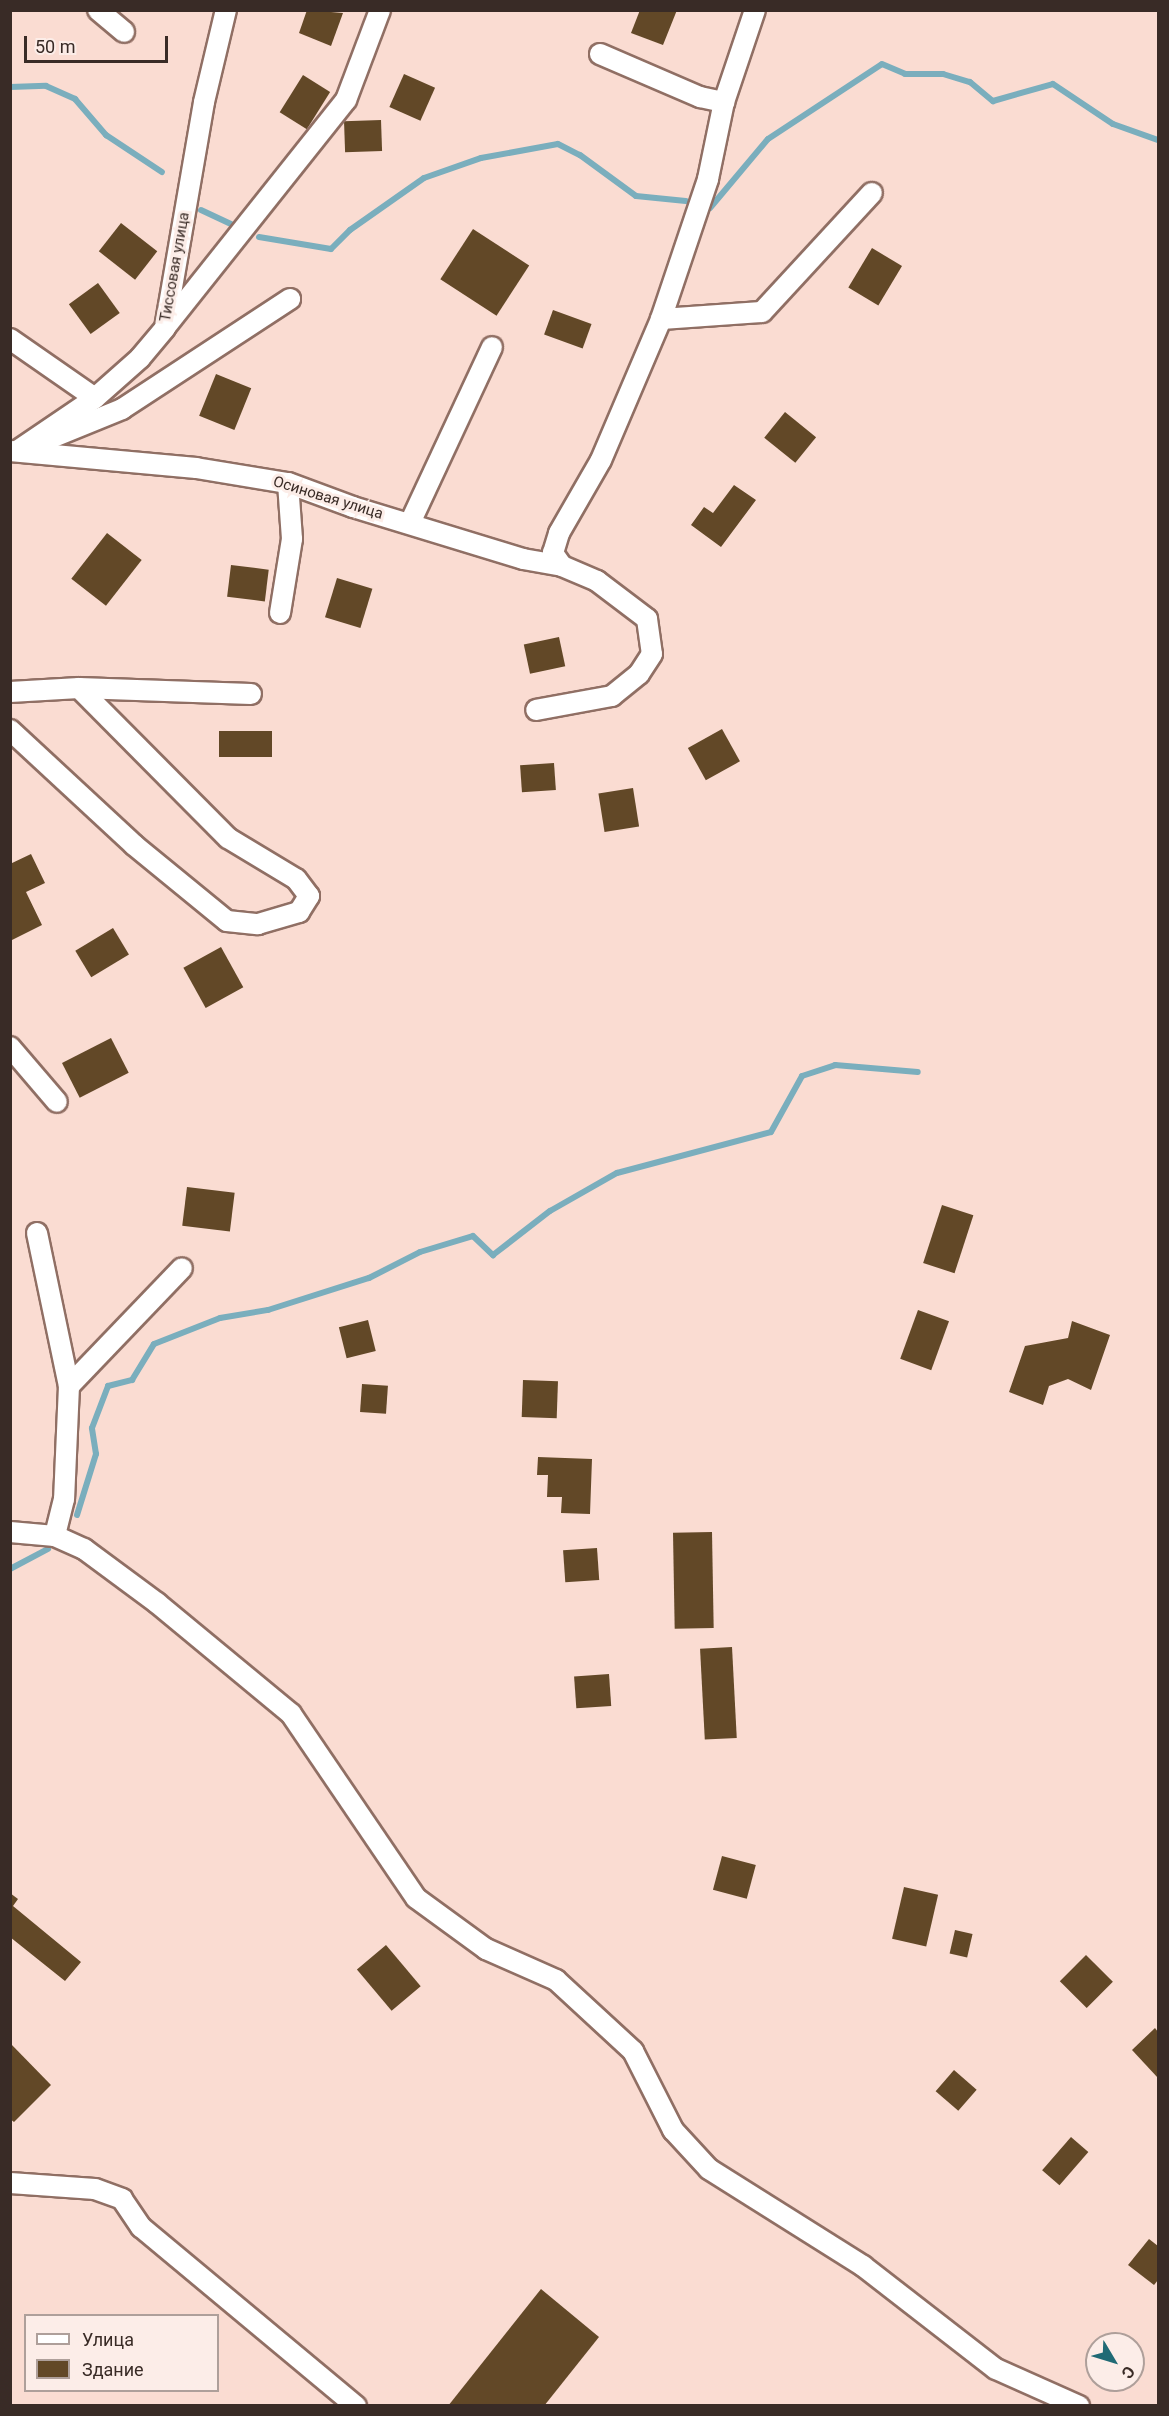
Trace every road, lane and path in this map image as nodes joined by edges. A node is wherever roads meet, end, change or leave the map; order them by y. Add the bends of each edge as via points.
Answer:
1 (98, 10) edge
2 (226, 10) edge
3 (380, 10) edge
4 (754, 10) edge
5 (124, 32) dead end
6 (600, 54) dead end
7 (724, 102) junction
8 (872, 193) dead end
9 (290, 299) dead end
10 (661, 320) junction
11 (165, 327) junction
12 (10, 339) edge
13 (492, 346) dead end
14 (95, 398) junction
15 (14, 451) edge
16 (288, 483) junction
17 (410, 523) junction
18 (562, 566) junction
19 (280, 613) dead end
20 (79, 688) junction
21 (10, 692) edge
22 (250, 694) dead end
23 (536, 710) dead end
24 (10, 730) edge
25 (10, 1047) edge
26 (57, 1102) dead end
27 (37, 1233) dead end
28 (182, 1268) dead end
29 (69, 1386) junction
30 (10, 1532) edge
31 (55, 1536) junction
32 (10, 2183) edge
33 (356, 2406) edge
34 (1079, 2406) edge

1 - 5 street
2 - 11 street, Тиссовая улица via 204,102
3 - 11 street via 346,100
4 - 7 street
6 - 7 street via 700,98
7 - 10 street via 708,179
8 - 10 street via 762,312
9 - 15 street via 122,409
10 - 18 street via 601,460 559,533 553,552
11 - 14 street, Тиссовая улица via 140,358
12 - 14 street
13 - 17 street
14 - 15 street, Тиссовая улица
15 - 16 street, Осиновая улица via 196,468
16 - 17 street, Осиновая улица
16 - 19 street via 292,539
17 - 18 street, Осиновая улица via 523,559
18 - 23 street, Осиновая улица via 597,581 647,619 652,654 639,674 612,696
20 - 21 street
20 - 22 street
20 - 24 street via 228,838 296,879 309,896 299,912 258,924 227,921 134,845
25 - 26 street
27 - 29 street
28 - 29 street
29 - 31 street via 64,1499
30 - 31 street
31 - 34 street via 84,1549 157,1603 291,1714 416,1898 486,1949 556,1980 625,2043 633,2051 673,2130 709,2169 863,2266 996,2369
32 - 33 street via 95,2189 122,2199 141,2227

